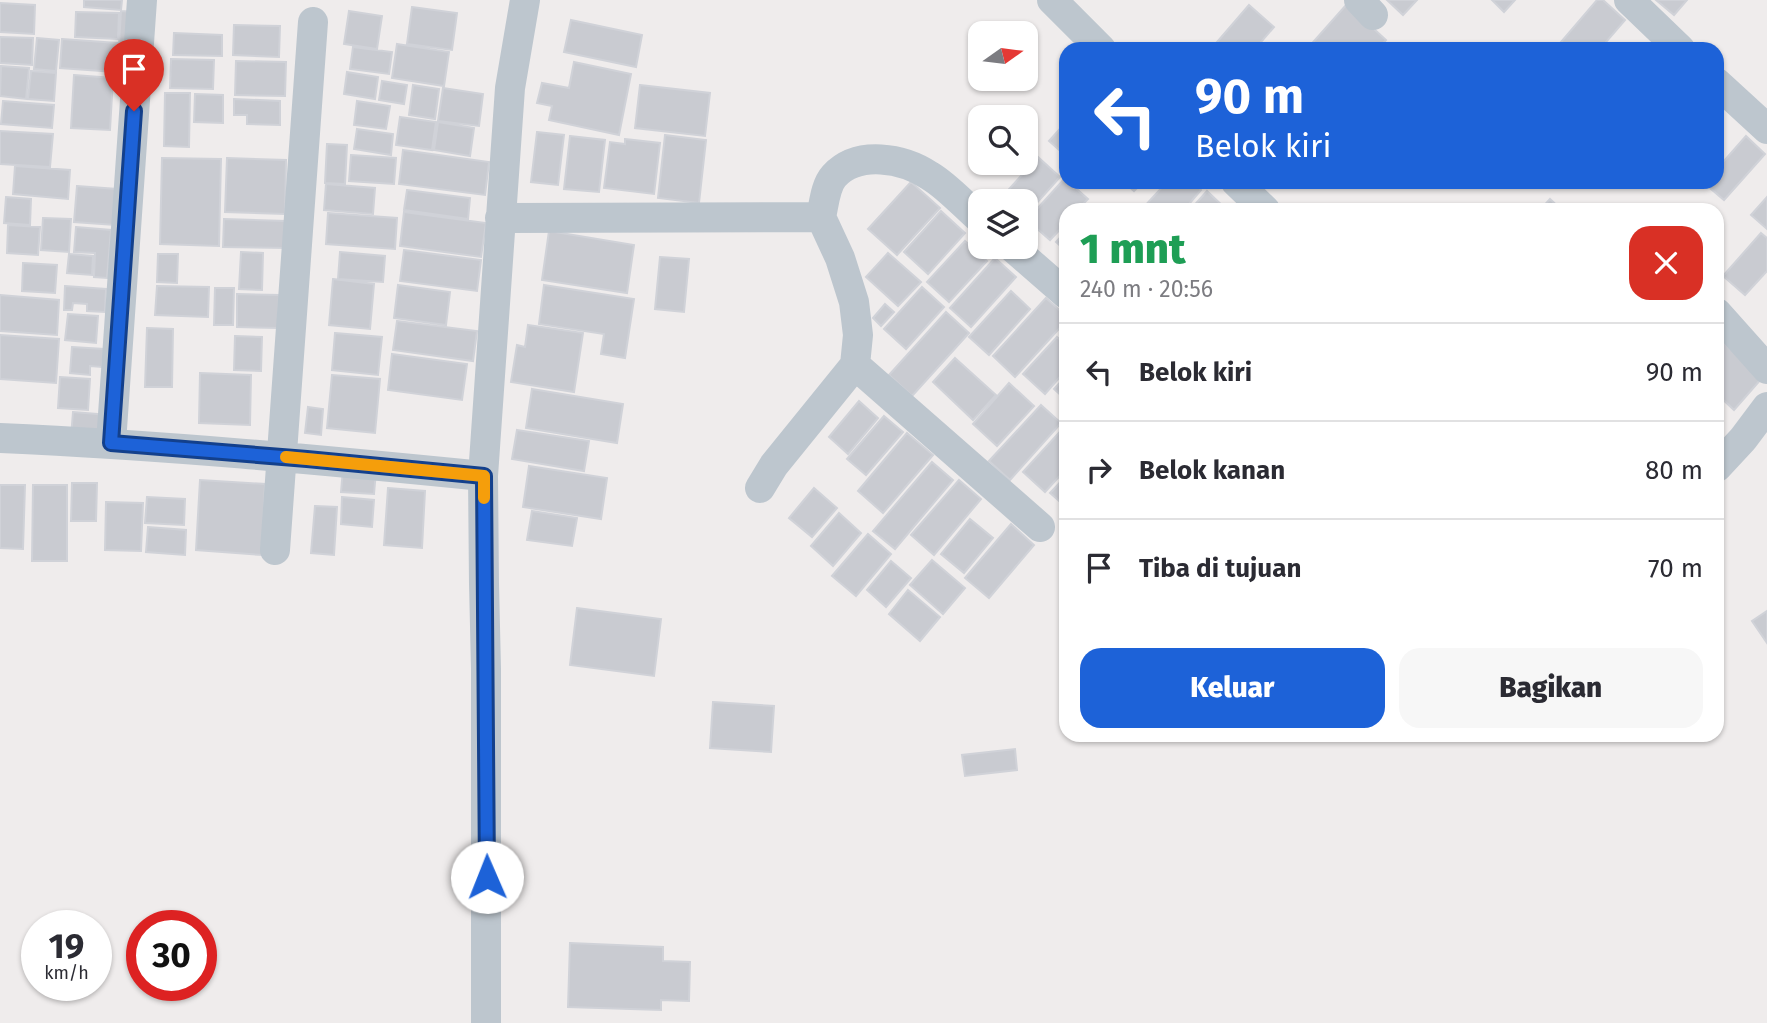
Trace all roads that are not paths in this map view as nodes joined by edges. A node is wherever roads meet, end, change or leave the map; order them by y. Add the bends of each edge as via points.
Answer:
1 (142, 0) edge
2 (525, 0) edge
3 (1052, 0) edge
4 (1629, 0) edge
5 (313, 22) dead end
6 (1094, 42) edge
7 (1673, 42) edge
8 (1724, 90) edge
9 (1767, 130) edge
10 (1243, 189) edge
11 (1258, 203) edge
12 (968, 209) edge
13 (500, 218) junction
14 (821, 218) junction
15 (1026, 259) edge
16 (1059, 288) edge
17 (1724, 321) edge
18 (855, 365) junction
19 (1767, 369) edge
20 (1767, 407) edge
21 (0, 438) edge
22 (111, 443) junction
23 (283, 457) junction
24 (1724, 459) edge
25 (484, 476) junction
26 (760, 488) dead end
27 (1040, 527) dead end
28 (275, 550) dead end
29 (486, 1023) edge

1 - 22 street
2 - 13 street via 510,88
3 - 6 street
4 - 7 street
5 - 23 street
8 - 9 street
10 - 11 street
12 - 14 street via 930,176 904,164 875,159 850,164 833,177
13 - 14 street
13 - 25 street
14 - 18 street via 854,302
15 - 16 street
17 - 19 street
18 - 26 street
18 - 27 street
20 - 24 street
21 - 22 street
22 - 23 street
23 - 25 street
23 - 28 street
25 - 29 street

